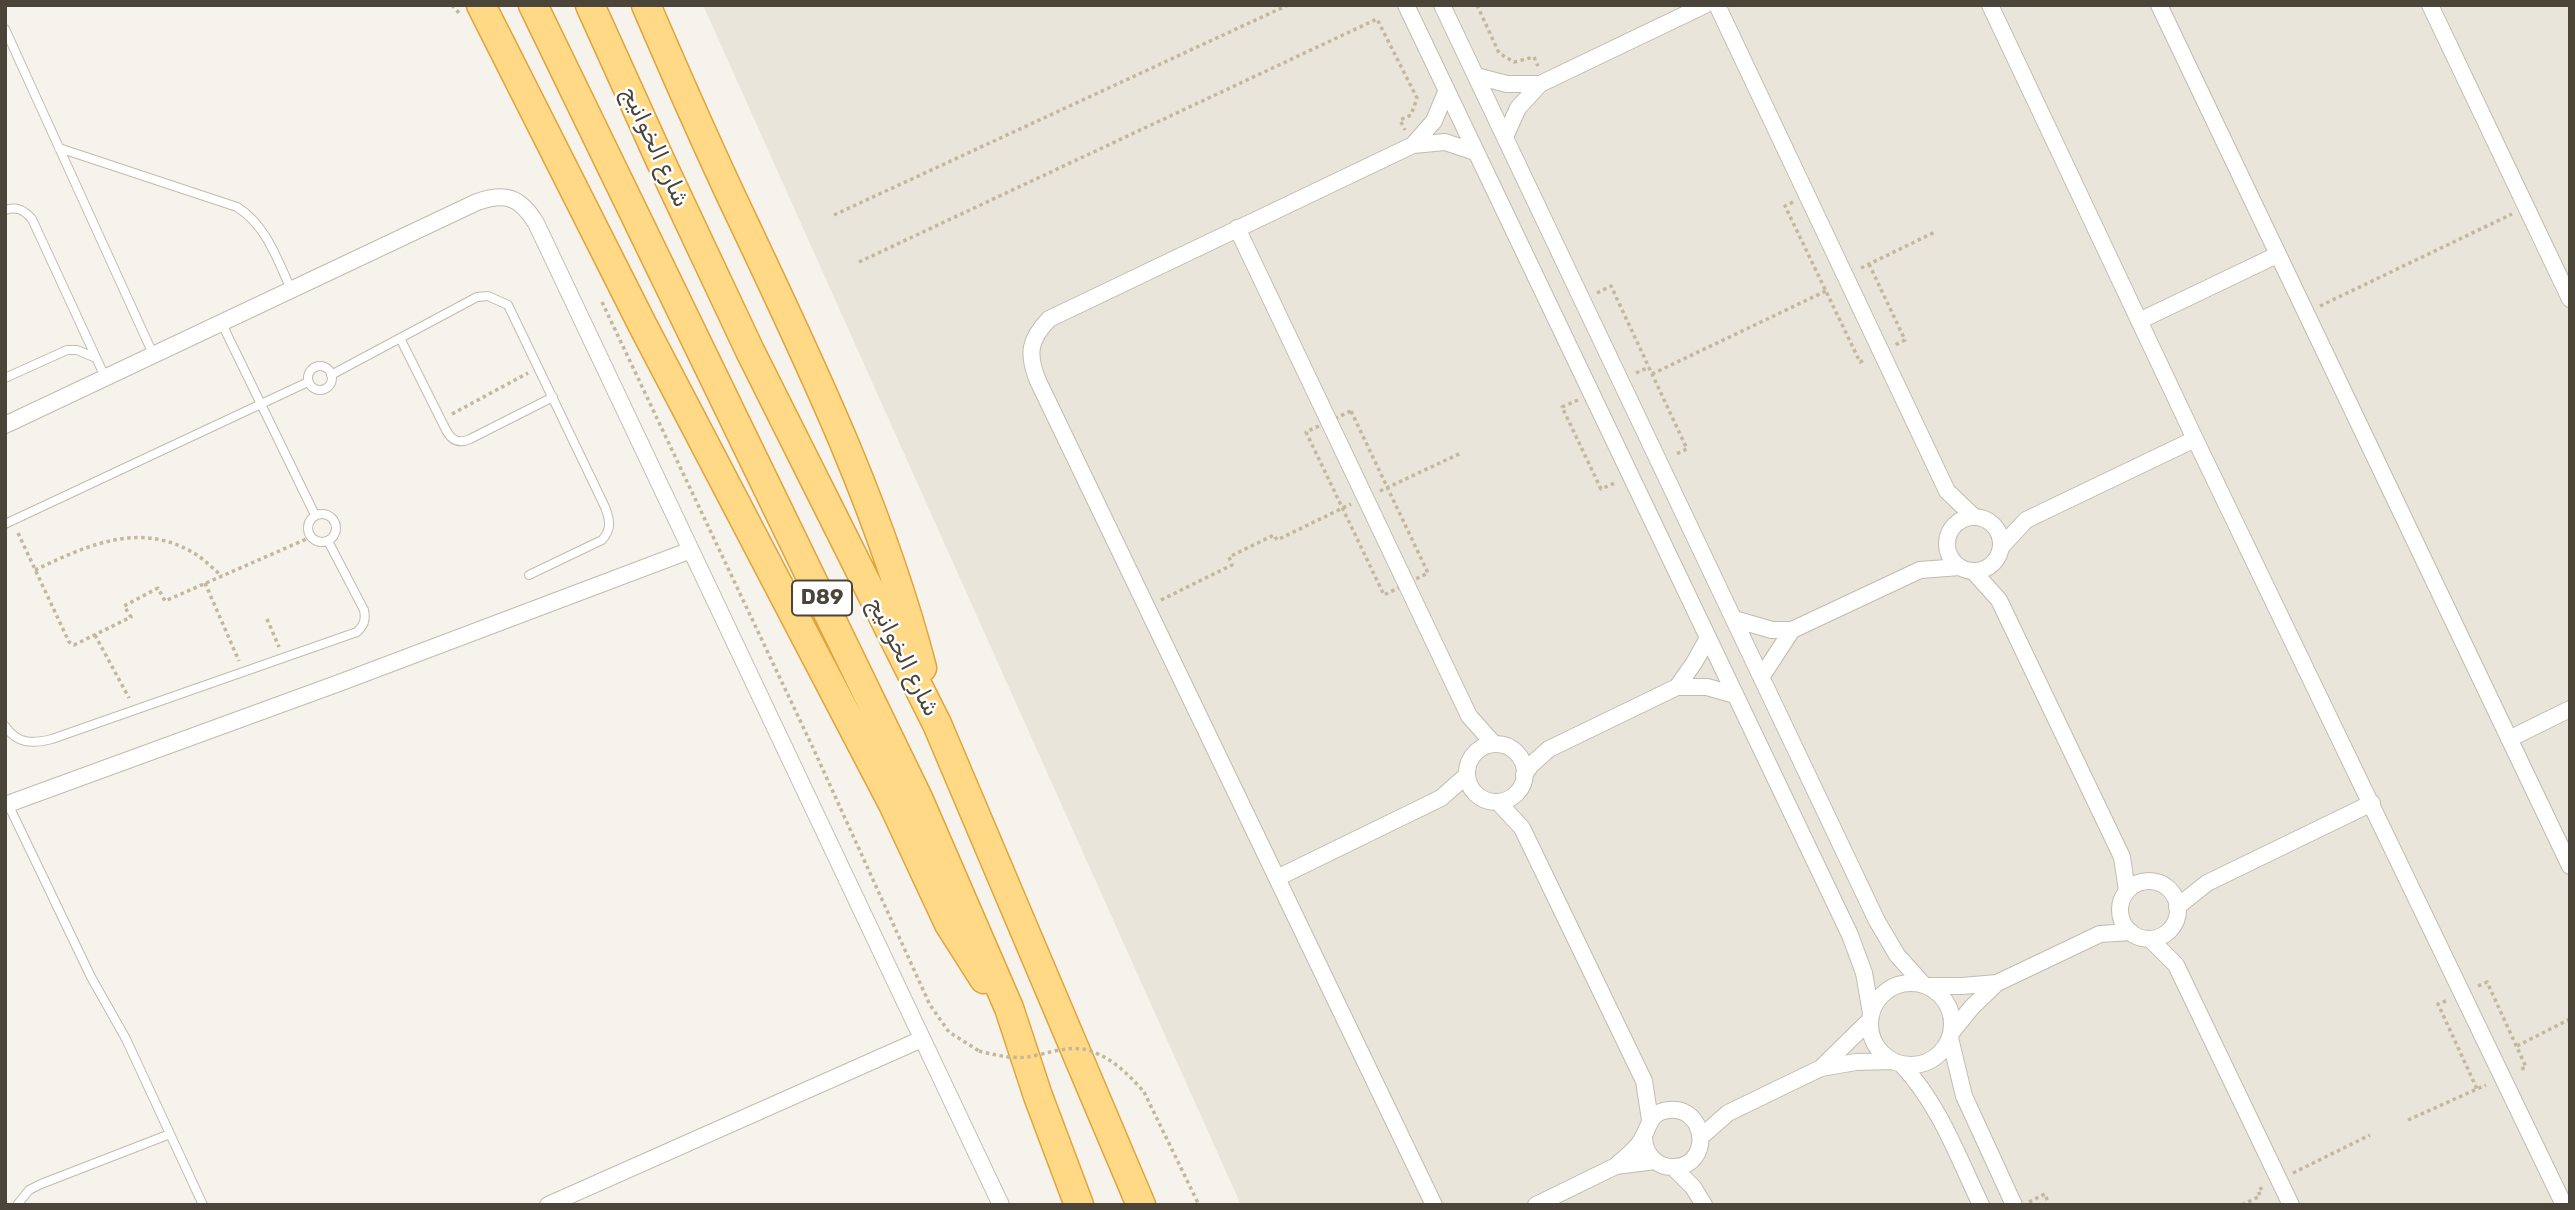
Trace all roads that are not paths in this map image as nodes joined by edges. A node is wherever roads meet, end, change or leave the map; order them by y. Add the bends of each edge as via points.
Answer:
1 (533, 5) edge
2 (590, 5) edge
3 (646, 5) edge
4 (1406, 5) edge
5 (1442, 5) edge
6 (1705, 5) edge
7 (1717, 5) edge
8 (1990, 5) edge
9 (2159, 5) edge
10 (2430, 5) edge
11 (474, 13) edge
12 (5, 29) edge
13 (1476, 76) junction
14 (1542, 83) junction
15 (1446, 92) junction
16 (1505, 137) junction
17 (1413, 145) junction
18 (59, 148) junction
19 (1475, 152) junction
20 (5, 210) edge
21 (1237, 228) junction
22 (2277, 255) junction
23 (291, 289) junction
24 (2570, 299) edge
25 (2139, 321) junction
26 (221, 322) junction
27 (400, 338) junction
28 (153, 354) junction
29 (96, 358) junction
30 (331, 375) junction
31 (105, 377) junction
32 (5, 378) edge
33 (309, 382) junction
34 (553, 397) junction
35 (261, 404) junction
36 (5, 425) edge
37 (2195, 439) junction
38 (1947, 491) junction
39 (315, 515) junction
40 (1973, 516) junction
41 (2025, 520) junction
42 (9, 523) edge
43 (1991, 523) junction
44 (1949, 535) junction
45 (328, 541) junction
46 (691, 550) junction
47 (1999, 553) junction
48 (1966, 569) junction
49 (1920, 570) junction
50 (529, 575) dead end
51 (1999, 600) junction
52 (1734, 619) junction
53 (1792, 631) junction
54 (1708, 638) junction
55 (1762, 676) junction
56 (1677, 687) junction
57 (1735, 695) junction
58 (2570, 709) edge
59 (1469, 716) junction
60 (937, 724) junction
61 (5, 726) edge
62 (2509, 739) junction
63 (1494, 744) junction
64 (1549, 749) junction
65 (1512, 750) junction
66 (1474, 754) junction
67 (1467, 775) junction
68 (1522, 782) junction
69 (1477, 795) junction
70 (1441, 798) junction
71 (1498, 802) junction
72 (2372, 803) junction
73 (7, 805) edge
74 (1522, 828) junction
75 (2122, 857) junction
76 (2570, 866) edge
77 (1277, 878) junction
78 (2156, 883) junction
79 (2207, 883) junction
80 (2127, 891) junction
81 (2178, 907) junction
82 (2120, 909) junction
83 (2173, 926) junction
84 (2131, 932) junction
85 (2100, 934) junction
86 (2150, 939) junction
87 (2176, 965) junction
88 (1997, 983) junction
89 (1924, 985) junction
90 (1009, 1008) junction
91 (1870, 1017) junction
92 (1950, 1036) junction
93 (922, 1039) junction
94 (1897, 1063) junction
95 (1821, 1068) junction
96 (1644, 1081) junction
97 (1670, 1109) junction
98 (1728, 1113) junction
99 (1690, 1115) junction
100 (1650, 1119) junction
101 (170, 1133) junction
102 (1702, 1136) junction
103 (1644, 1138) junction
104 (1695, 1156) junction
105 (1655, 1161) junction
106 (1616, 1166) junction
107 (1673, 1167) junction
108 (1701, 1200) edge
109 (17, 1205) edge
110 (203, 1205) edge
111 (548, 1205) edge
112 (1001, 1205) edge
113 (1079, 1205) edge
114 (1141, 1205) edge
115 (1434, 1205) edge
116 (1535, 1205) edge
117 (1982, 1205) edge
118 (2014, 1205) edge
119 (2291, 1205) edge
120 (2564, 1205) edge

1 - 90 highway, شارع الخوانيج / D89 via 918,798
2 - 60 highway, شارع الخوانيج / D89 via 750,351
3 - 60 highway via 848,450 894,574
4 - 15 street
5 - 13 street
6 - 14 street
7 - 38 street
8 - 25 street
9 - 22 street
10 - 24 street
11 - 90 highway via 887,792 949,924 967,956
12 - 18 lane
13 - 14 street via 1507,84
13 - 16 street
14 - 16 street via 1518,108
15 - 17 street via 1434,121
15 - 19 street
16 - 52 street
17 - 19 street via 1445,142
17 - 21 street
18 - 23 lane via 237,207 263,231
18 - 28 lane
19 - 54 street
20 - 29 lane via 21,209 32,219
21 - 59 street
21 - 77 street via 1049,319 1037,331 1031,365
22 - 25 street
22 - 62 street
23 - 26 street
23 - 46 street via 477,202 494,196 512,198 527,208 536,223
25 - 37 street
26 - 28 street
26 - 35 lane
27 - 30 lane
27 - 34 lane via 477,297 488,296 508,304
27 - 34 lane via 450,437 463,442
28 - 31 street
29 - 31 lane
29 - 32 lane via 77,349 67,350
30 - 33 lane via 326,388 316,389
30 - 33 lane via 324,367 314,368
31 - 36 street
33 - 35 lane
34 - 50 lane via 610,524 602,540
35 - 39 lane
35 - 42 lane
37 - 41 street
37 - 72 street
38 - 40 street
38 - 44 street
39 - 45 lane via 307,525 310,537
39 - 45 lane via 327,514 336,524
40 - 43 street
40 - 44 street via 1960,520
41 - 43 street
41 - 47 street
43 - 47 street via 1999,533
44 - 48 street via 1948,555
44 - 49 street
45 - 61 lane via 364,610 366,618 357,632 41,742 19,740
46 - 73 street
46 - 93 street
47 - 48 street via 1988,568
47 - 51 street
48 - 49 street
48 - 51 street
49 - 53 street
51 - 75 street
52 - 53 street
52 - 55 street
53 - 55 street
54 - 56 street
54 - 57 street
55 - 89 street via 1886,939
56 - 57 street via 1707,687
56 - 64 street
57 - 91 street via 1858,953 1869,992
58 - 62 street
59 - 63 street
59 - 66 street
60 - 114 highway, شارع الخوانيج / D89
62 - 76 street
63 - 65 street
63 - 66 street
64 - 65 street
64 - 68 street
65 - 68 street via 1521,761
66 - 67 street
67 - 69 street
67 - 70 street
68 - 71 street via 1506,800
68 - 74 street
69 - 70 street
69 - 71 street
70 - 77 street
71 - 74 street
72 - 79 street
72 - 120 street
73 - 101 lane
74 - 96 street
75 - 78 street
75 - 80 street
77 - 115 street
78 - 79 street
78 - 80 street via 2138,883
78 - 81 street via 2173,895
79 - 81 street
80 - 82 street
81 - 83 street
82 - 84 street
82 - 85 street
83 - 86 street
83 - 87 street
84 - 85 street
84 - 86 street
85 - 88 street
86 - 87 street
87 - 119 street
88 - 89 street
88 - 92 street
89 - 91 street via 1906,983 1891,988 1878,998
89 - 92 street via 1947,1005
90 - 113 highway, شارع الخوانيج / D89
91 - 94 street via 1877,1048
91 - 95 street
92 - 94 street via 1939,1055 1930,1060
92 - 118 street via 1964,1096
93 - 111 street
93 - 112 street
94 - 95 street via 1856,1062
94 - 117 street via 1935,1108
95 - 98 street
96 - 97 street
96 - 100 street
97 - 99 street
97 - 100 street
98 - 99 street
98 - 102 street
99 - 102 street
100 - 103 street
101 - 109 lane via 41,1184
101 - 110 lane
102 - 104 street
103 - 105 street
103 - 106 street
104 - 107 street
104 - 108 street
105 - 106 street
105 - 107 street
106 - 116 street
107 - 108 street

